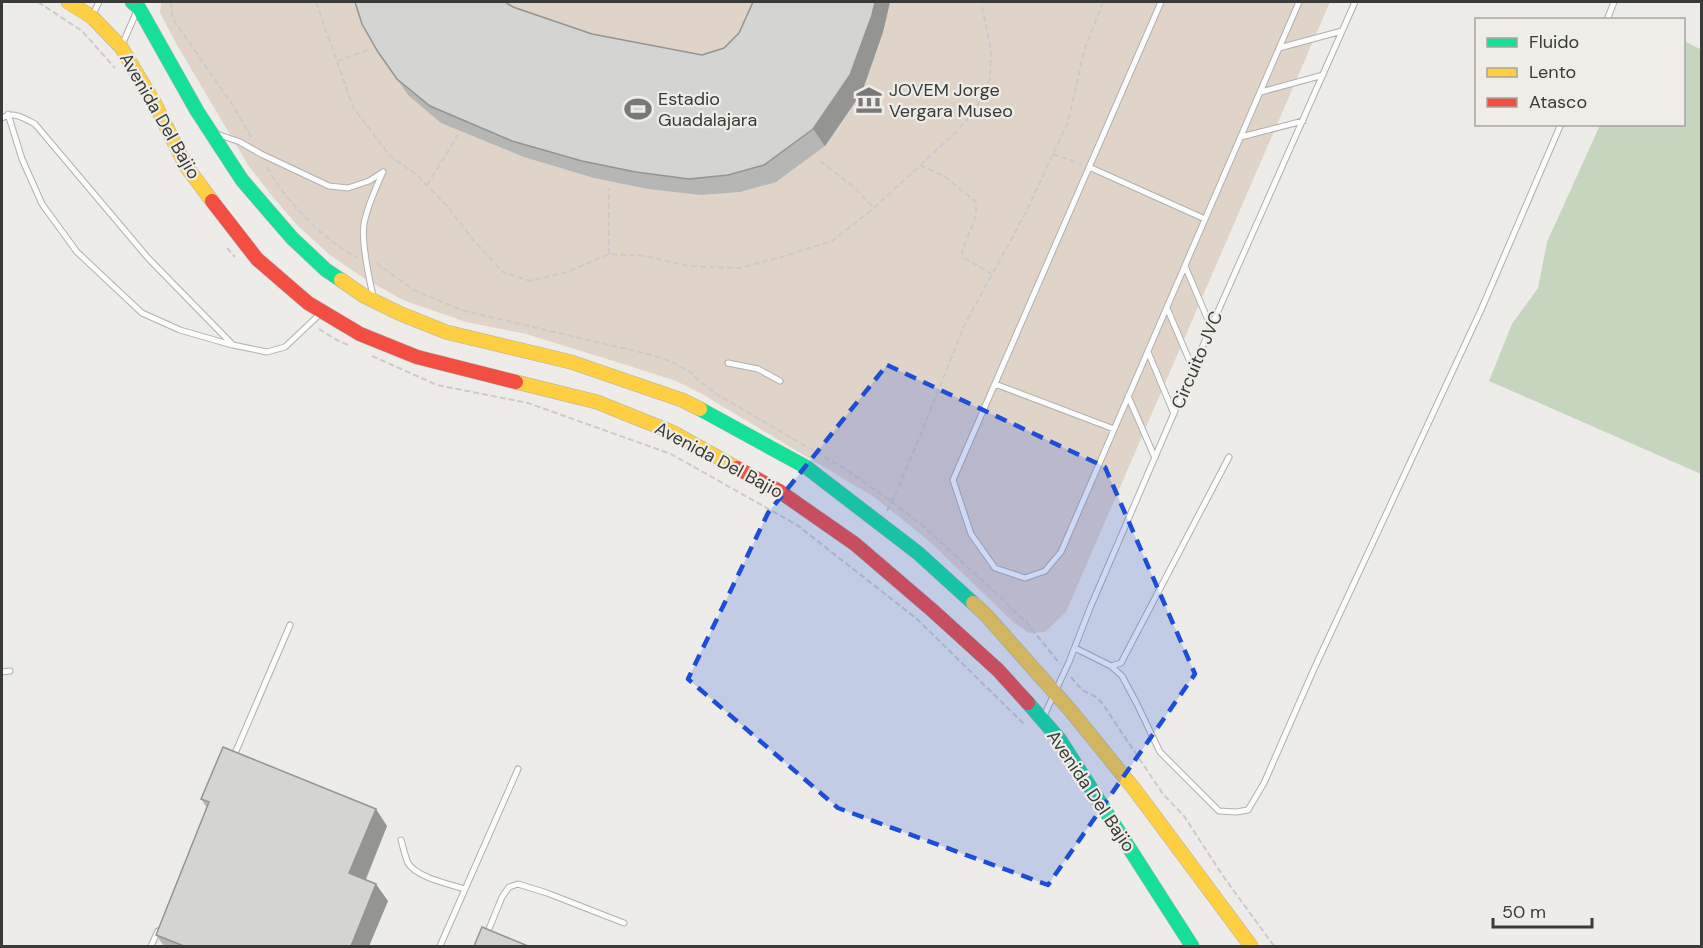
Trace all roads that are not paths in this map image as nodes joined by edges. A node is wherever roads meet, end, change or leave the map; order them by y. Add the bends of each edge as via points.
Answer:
1 (68, 2) edge
2 (99, 2) edge
3 (1161, 2) edge
4 (1299, 2) edge
5 (1355, 2) edge
6 (1614, 2) edge
7 (137, 4) edge
8 (92, 17) junction
9 (1608, 18) edge
10 (1342, 31) junction
11 (121, 46) junction
12 (1279, 48) junction
13 (1323, 75) junction
14 (1260, 92) junction
15 (8, 114) junction
16 (2, 118) edge
17 (1303, 121) junction
18 (1560, 126) edge
19 (211, 133) junction
20 (1241, 137) junction
21 (1089, 167) junction
22 (1205, 219) junction
23 (1185, 266) junction
24 (374, 300) junction
25 (1167, 308) junction
26 (322, 312) junction
27 (1211, 327) junction
28 (233, 345) junction
29 (1148, 352) junction
30 (728, 363) dead end
31 (1193, 369) junction
32 (780, 381) dead end
33 (995, 384) junction
34 (1128, 396) junction
35 (1174, 414) junction
36 (1114, 429) junction
37 (1229, 457) dead end
38 (1155, 458) junction
39 (290, 626) dead end
40 (1075, 648) junction
41 (1111, 666) junction
42 (10, 671) dead end
43 (2, 672) edge
44 (1054, 693) junction
45 (1042, 720) junction
46 (230, 765) edge
47 (518, 769) dead end
48 (401, 840) dead end
49 (464, 889) junction
50 (624, 923) dead end
51 (161, 925) edge
52 (152, 946) edge
53 (440, 946) edge
54 (482, 946) edge
55 (1192, 946) edge
56 (1251, 946) edge

1 - 8 main road, Avenida Del Bajio
2 - 8 lane
3 - 21 lane
4 - 12 lane
5 - 10 lane, Circuito JVC
6 - 9 lane
7 - 11 lane
7 - 19 main road, Avenida Del Bajio
8 - 11 main road, Avenida Del Bajio
10 - 12 lane
10 - 13 lane, Circuito JVC
11 - 26 main road, Avenida Del Bajio via 186,166 222,216 257,259
12 - 14 lane
13 - 14 lane
13 - 17 lane, Circuito JVC
14 - 20 lane
15 - 16 lane
15 - 28 lane via 35,124 148,258
15 - 28 lane via 42,204 77,252 142,313 180,330
17 - 20 lane
17 - 27 lane, Circuito JVC
18 - 41 lane via 1481,310 1264,783 1248,810 1219,811 1160,752 1122,676
19 - 24 main road, Avenida Del Bajio via 242,180 292,238 326,270
19 - 24 lane via 240,142 329,186 348,188 369,182 383,172 363,225
20 - 22 lane
21 - 22 lane
21 - 33 lane
22 - 23 lane
23 - 25 lane
23 - 27 lane
24 - 44 main road, Avenida Del Bajio via 446,332 571,362 682,400 786,455 918,553 986,615
25 - 29 lane
25 - 31 lane
26 - 28 lane via 285,347 267,352
26 - 45 main road, Avenida Del Bajio via 360,334 417,357 597,402 674,433 779,491 855,544 932,610 998,670
27 - 31 lane, Circuito JVC
29 - 34 lane
29 - 35 lane
30 - 32 lane via 758,369
31 - 35 lane, Circuito JVC
33 - 36 lane
33 - 36 lane via 953,480 971,534 995,568 1025,578 1045,571 1061,552
34 - 36 lane
34 - 38 lane
35 - 38 lane, Circuito JVC
37 - 41 lane via 1121,663
38 - 40 lane, Circuito JVC
39 - 46 lane
40 - 41 lane
40 - 44 lane, Circuito JVC
42 - 43 lane
44 - 45 lane, Circuito JVC
44 - 56 main road, Avenida Del Bajio via 1135,790
45 - 55 main road, Avenida Del Bajio via 1060,740
47 - 49 lane
48 - 49 lane via 408,864 414,870
49 - 53 lane
50 - 54 lane via 518,884 509,887 502,897
51 - 52 lane

